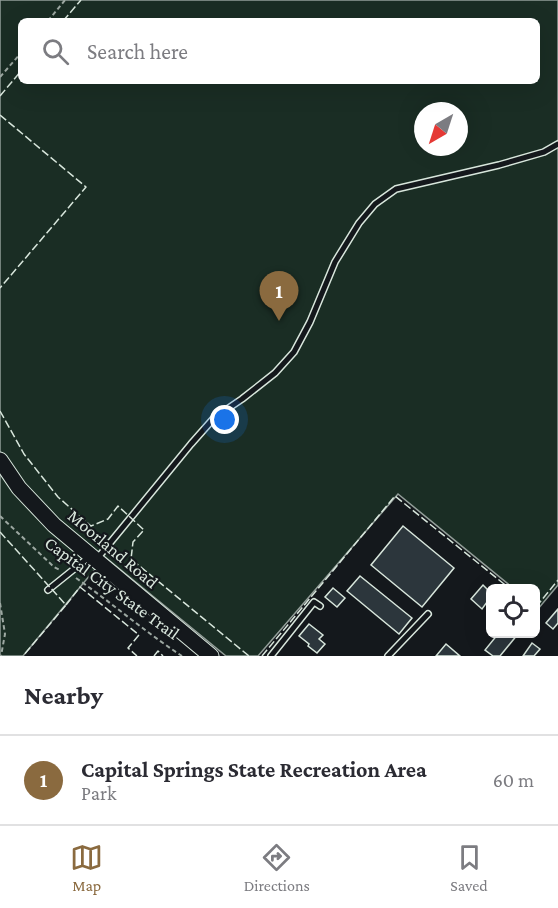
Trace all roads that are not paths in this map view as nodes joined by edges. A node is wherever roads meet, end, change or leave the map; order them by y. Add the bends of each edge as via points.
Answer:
1 (558, 144) edge
2 (0, 460) edge
3 (93, 559) junction
4 (48, 590) dead end
5 (320, 606) dead end
6 (428, 614) dead end
7 (211, 656) edge
8 (271, 656) edge
9 (388, 656) edge

1 - 3 lane via 499,165 396,189 375,204 335,262 294,352 274,373 214,418
2 - 3 street, Moorland Road via 19,488
3 - 4 lane
3 - 7 street, Moorland Road
5 - 8 lane via 314,602
6 - 9 lane

